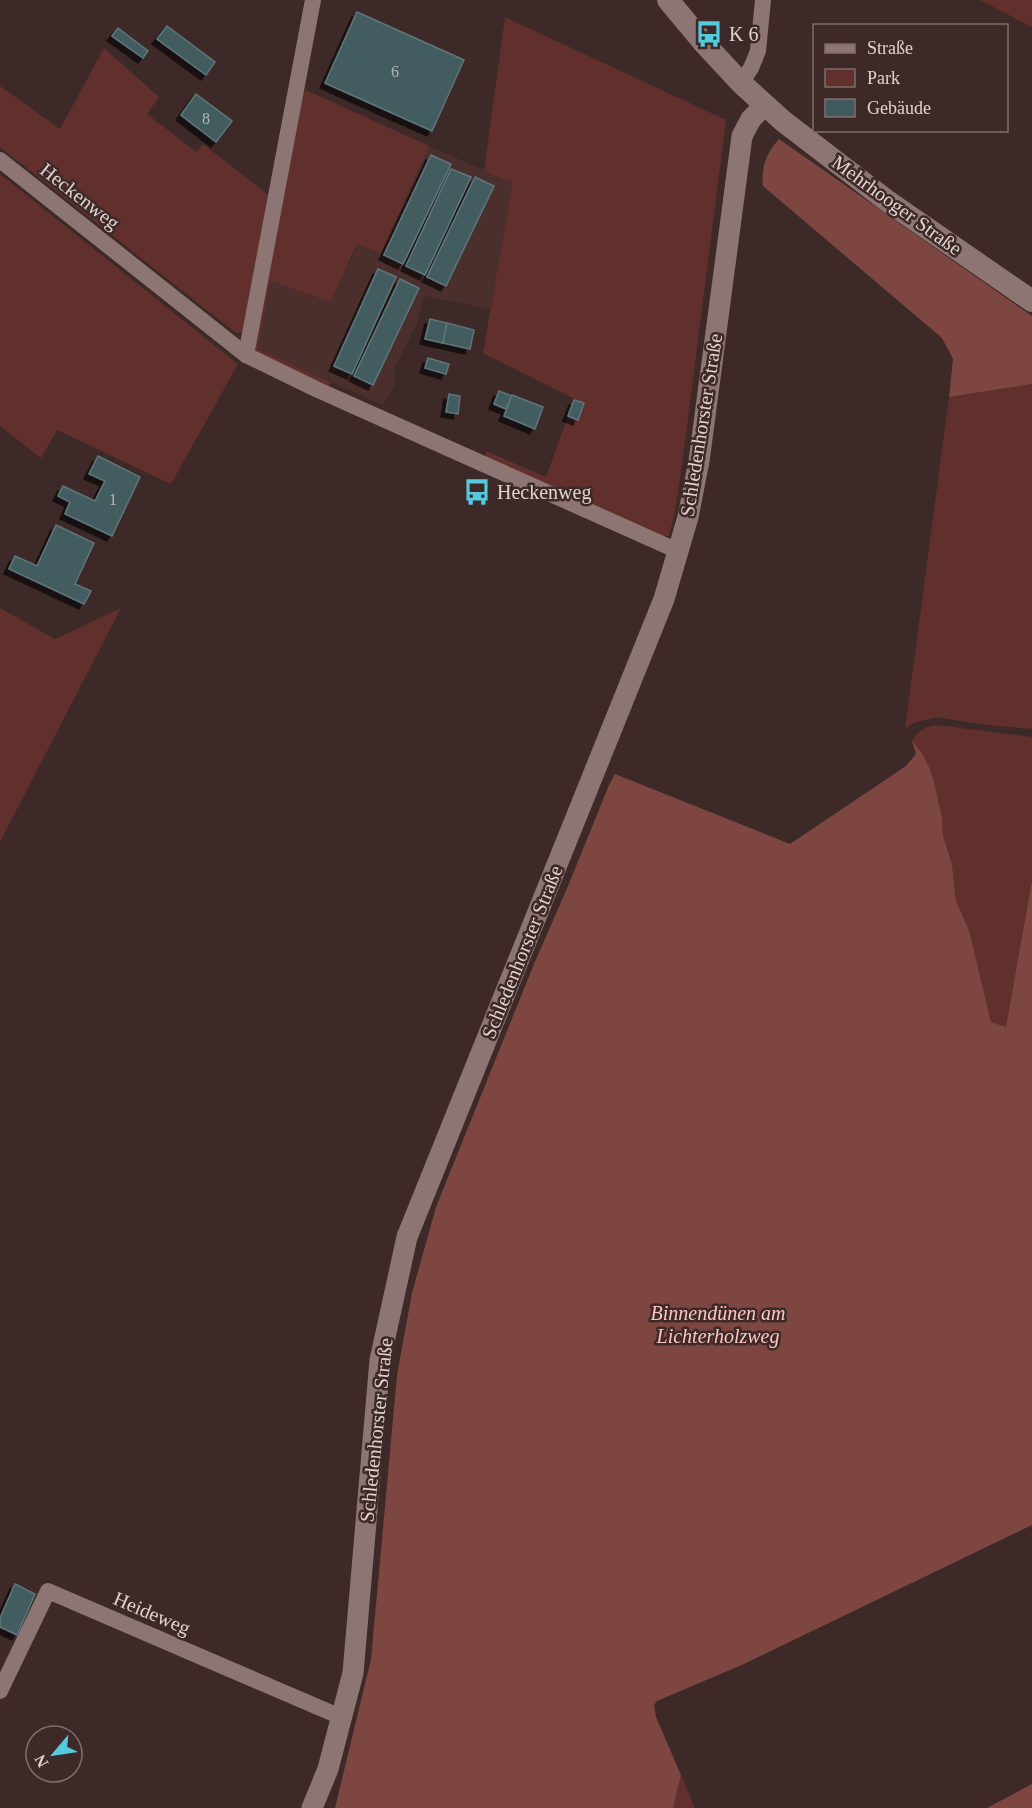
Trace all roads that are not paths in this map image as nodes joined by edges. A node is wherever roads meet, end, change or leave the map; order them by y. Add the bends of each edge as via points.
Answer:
1 (313, 0) edge
2 (668, 0) edge
3 (764, 0) edge
4 (741, 83) junction
5 (765, 105) junction
6 (0, 160) edge
7 (1032, 301) edge
8 (246, 355) junction
9 (678, 551) junction
10 (0, 1691) edge
11 (341, 1717) junction
12 (312, 1808) edge

1 - 8 street
2 - 4 main road, Mehrhooger Straße
3 - 4 street via 758,51
4 - 5 main road, Mehrhooger Straße
5 - 7 main road, Mehrhooger Straße via 886,200
5 - 9 street, Schledenhorster Straße via 742,136 699,461
6 - 8 street, Heckenweg
8 - 9 street, Heckenweg
9 - 11 street, Schledenhorster Straße via 664,599 407,1237 380,1359 353,1673
10 - 11 street, Heideweg via 48,1591
11 - 12 street, Schledenhorster Straße via 328,1769

